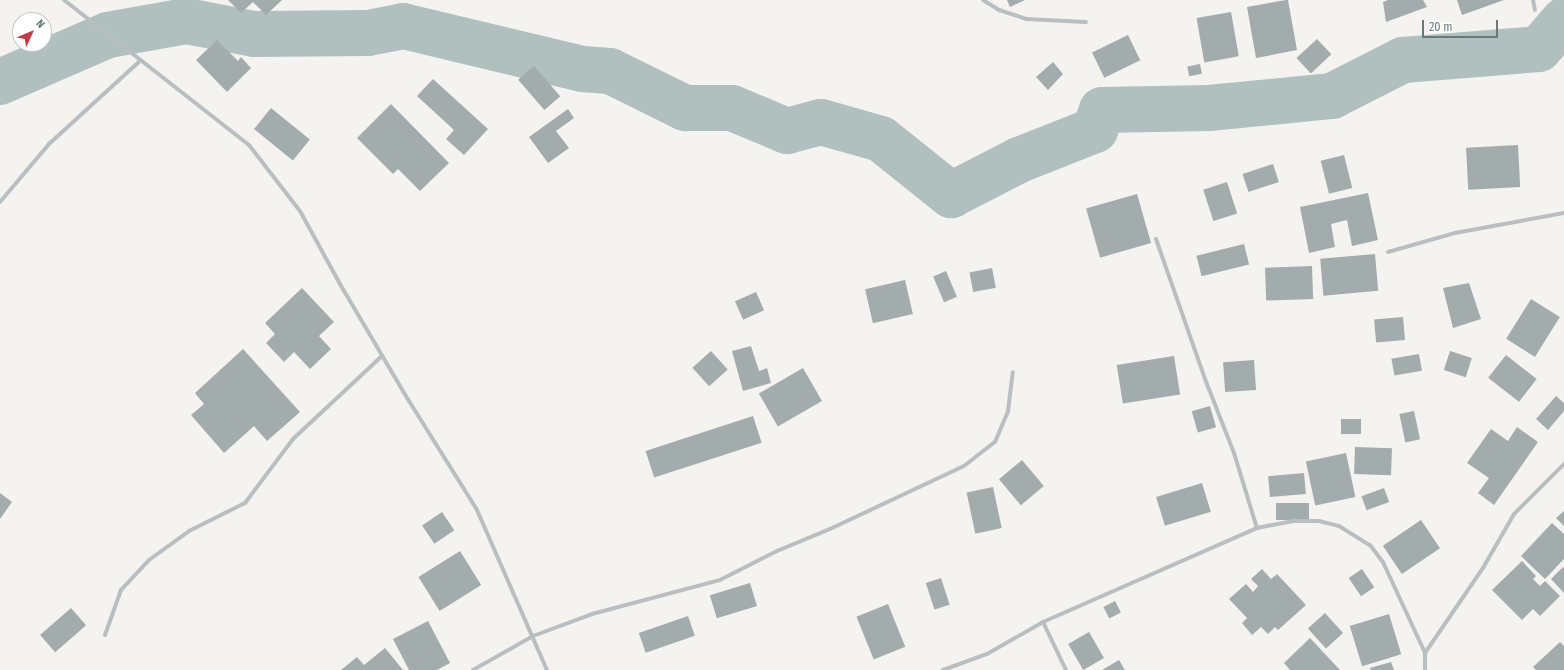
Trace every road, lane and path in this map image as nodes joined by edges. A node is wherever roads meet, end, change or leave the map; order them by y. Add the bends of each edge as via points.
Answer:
1 (64, 0) edge
2 (983, 0) edge
3 (1533, 0) edge
4 (1535, 10) dead end
5 (1086, 22) dead end
6 (140, 61) junction
7 (0, 202) edge
8 (1564, 213) edge
9 (1156, 240) dead end
10 (1388, 252) dead end
11 (382, 356) junction
12 (1013, 372) dead end
13 (1564, 464) edge
14 (1257, 528) junction
15 (1043, 622) junction
16 (105, 635) dead end
17 (533, 636) junction
18 (1424, 653) junction
19 (473, 670) edge
20 (547, 670) edge
21 (943, 670) edge
22 (1066, 670) edge
23 (1425, 670) edge

1 - 6 street
2 - 5 street via 999,10 1026,19
3 - 4 street
6 - 7 street via 49,144
6 - 11 street via 249,145 300,211
8 - 10 street via 1455,233
9 - 14 street via 1204,379 1234,453
11 - 16 street via 293,439 246,503 189,531 149,560 121,590
11 - 17 street via 477,510
12 - 17 street via 1008,411 995,442 964,466 777,551 720,580 592,614
13 - 18 street via 1514,514 1483,568
14 - 15 street
14 - 18 street via 1293,521 1319,521 1339,526 1370,545 1383,562
15 - 21 street via 987,654
15 - 22 street
17 - 19 street
17 - 20 street
18 - 23 street

